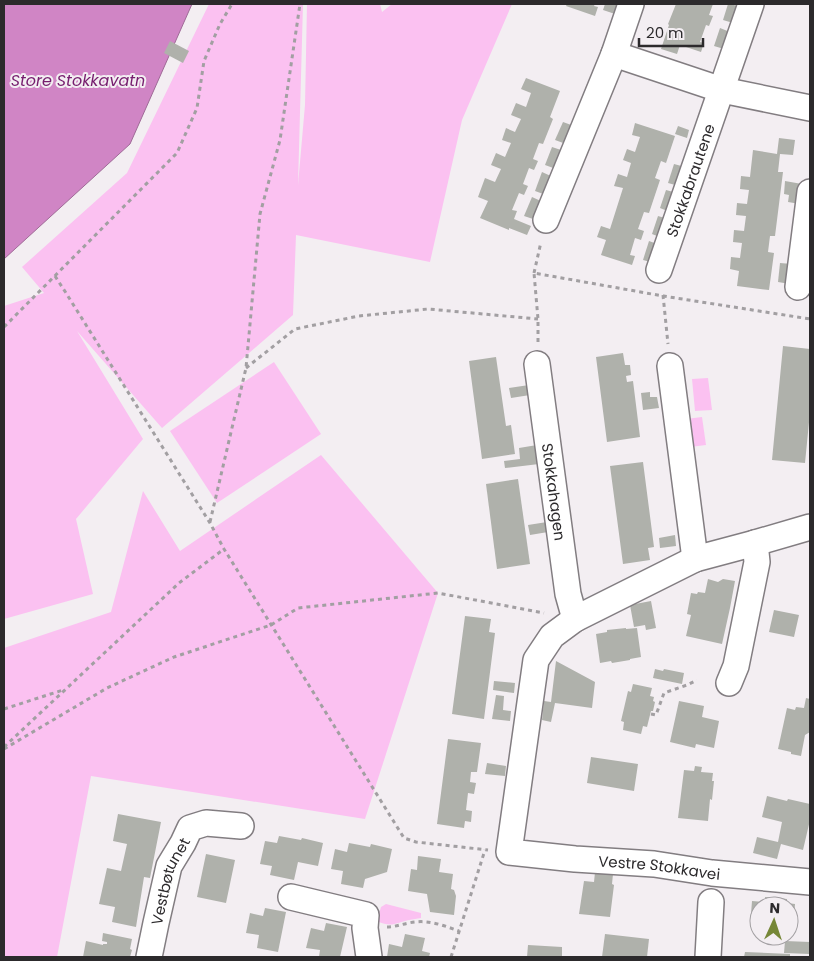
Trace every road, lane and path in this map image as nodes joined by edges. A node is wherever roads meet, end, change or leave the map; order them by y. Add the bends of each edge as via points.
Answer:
1 (232, 4) edge
2 (300, 4) edge
3 (631, 4) edge
4 (751, 4) edge
5 (614, 54) junction
6 (722, 90) junction
7 (810, 108) edge
8 (810, 192) edge
9 (546, 220) joint
10 (659, 270) joint
11 (534, 273) junction
12 (54, 276) junction
13 (798, 287) dead end
14 (663, 296) junction
15 (538, 319) junction
16 (810, 319) edge
17 (4, 327) edge
18 (538, 364) joint
19 (670, 366) joint
20 (246, 368) junction
21 (210, 523) junction
22 (810, 527) edge
23 (755, 544) junction
24 (224, 549) junction
25 (695, 559) junction
26 (575, 619) junction
27 (271, 625) junction
28 (697, 680) dead end
29 (730, 683) dead end
30 (66, 690) junction
31 (4, 709) edge
32 (652, 714) dead end
33 (4, 748) edge
34 (241, 826) dead end
35 (497, 851) junction
36 (810, 882) edge
37 (291, 897) dead end
38 (712, 902) dead end
39 (366, 920) junction
40 (459, 931) junction
41 (149, 957) edge
42 (369, 957) edge
43 (451, 957) edge
44 (708, 957) edge

1 - 12 path via 204,61 198,108 177,153
2 - 20 path via 280,140 260,214
3 - 5 street
4 - 6 street, Stokkabrautene
5 - 6 street
5 - 9 street
6 - 7 street
6 - 10 street, Stokkabrautene
8 - 13 street
9 - 11 path
10 - 14 path
11 - 14 path
11 - 15 path
12 - 17 path
12 - 21 path
14 - 16 path
14 - 19 path
15 - 18 path
15 - 20 path via 428,309 359,316 295,329
18 - 26 street, Stokkahagen via 568,594
19 - 25 street
20 - 21 path
21 - 24 path
22 - 23 street
23 - 25 street
23 - 29 street via 757,562
24 - 27 path
24 - 30 path via 179,583
25 - 26 street
26 - 27 path via 438,593 298,608
26 - 35 street via 552,636 536,660
27 - 33 path via 174,657 107,688
27 - 35 path via 404,838
28 - 32 path via 664,693 656,715
30 - 31 path
30 - 33 path
34 - 41 street, Vestbøtunet via 206,823 190,828 169,866
35 - 36 street, Vestre Stokkavei via 654,864
35 - 40 path
37 - 39 street via 366,915
38 - 44 street
39 - 40 path via 382,927 425,922
39 - 42 street
40 - 43 path

